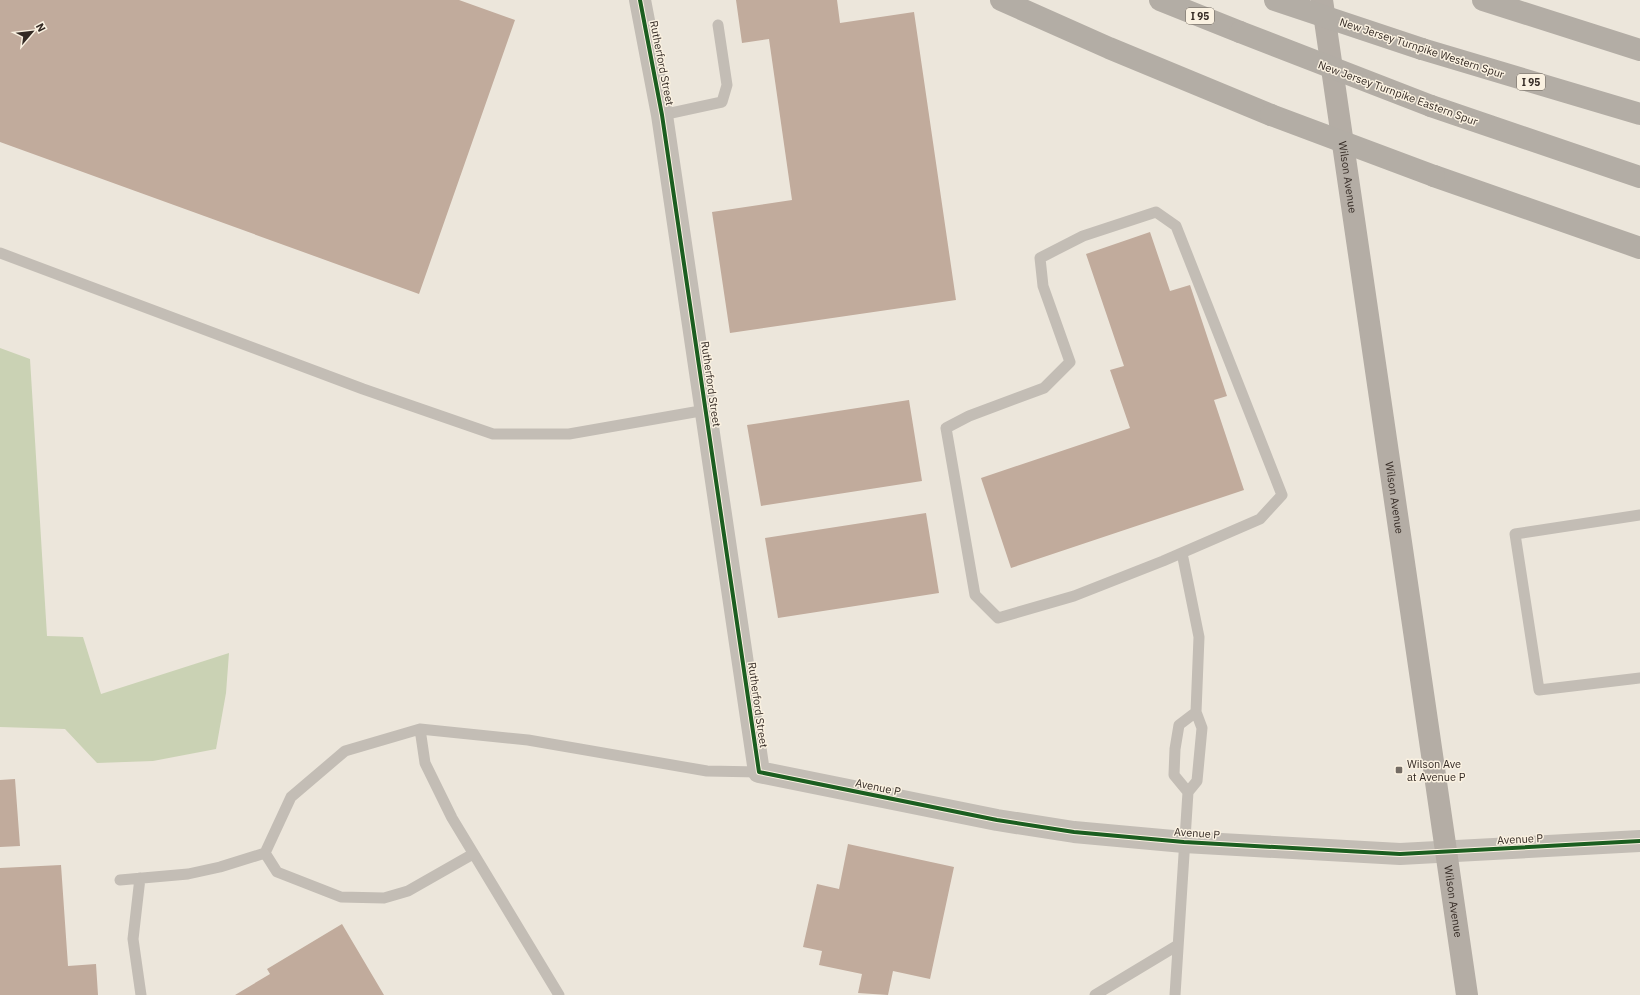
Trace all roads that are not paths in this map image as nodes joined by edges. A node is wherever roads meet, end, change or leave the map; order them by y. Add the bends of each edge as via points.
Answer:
1 (640, 0) edge
2 (1001, 0) edge
3 (1160, 0) edge
4 (1275, 0) edge
5 (1322, 0) edge
6 (1482, 0) edge
7 (718, 25) dead end
8 (1640, 50) edge
9 (1640, 114) edge
10 (662, 115) junction
11 (1640, 177) edge
12 (1640, 248) edge
13 (0, 253) edge
14 (706, 410) junction
15 (1640, 515) edge
16 (1182, 553) junction
17 (1640, 678) edge
18 (1196, 712) junction
19 (420, 729) junction
20 (759, 772) junction
21 (1188, 792) junction
22 (1640, 841) edge
23 (1184, 842) junction
24 (1446, 852) junction
25 (265, 853) junction
26 (473, 854) junction
27 (140, 878) junction
28 (120, 880) dead end
29 (1178, 945) junction
30 (141, 995) edge
31 (559, 995) edge
32 (1095, 995) edge
33 (1175, 995) edge
34 (1467, 995) edge

1 - 10 street, Rutherford Street
2 - 12 highway, bridge via 1122,54 1271,115 1434,176
3 - 11 highway, New Jersey Turnpike Eastern Spur / I 95, bridge via 1431,106
4 - 9 highway, New Jersey Turnpike Western Spur / I 95, bridge via 1422,49
5 - 24 main road, Wilson Avenue
6 - 8 highway
7 - 10 lane via 726,85 722,102
10 - 14 street, Rutherford Street
13 - 14 lane via 364,389 493,434 569,434
14 - 20 street, Rutherford Street
15 - 17 lane via 1515,534 1539,690
16 - 16 lane via 1074,596 998,618 975,595 946,428 969,416 1044,388 1070,362 1043,286 1040,258 1082,236 1156,212 1176,226 1282,495 1260,520
16 - 18 lane via 1199,637
18 - 21 lane via 1202,728 1197,781
18 - 21 lane via 1179,725 1175,749 1174,775
19 - 20 lane via 528,740 707,771
19 - 25 lane via 345,751 291,797
19 - 26 lane via 425,763
20 - 23 street, Avenue P via 997,820 1074,832
21 - 23 lane
22 - 24 street, Avenue P
23 - 24 street, Avenue P via 1396,854
23 - 29 lane
24 - 34 main road, Wilson Avenue
25 - 26 lane via 277,872 341,897 384,898 408,891
25 - 27 lane via 188,874
26 - 31 lane
27 - 28 lane
27 - 30 lane via 133,939
29 - 32 lane
29 - 33 lane

